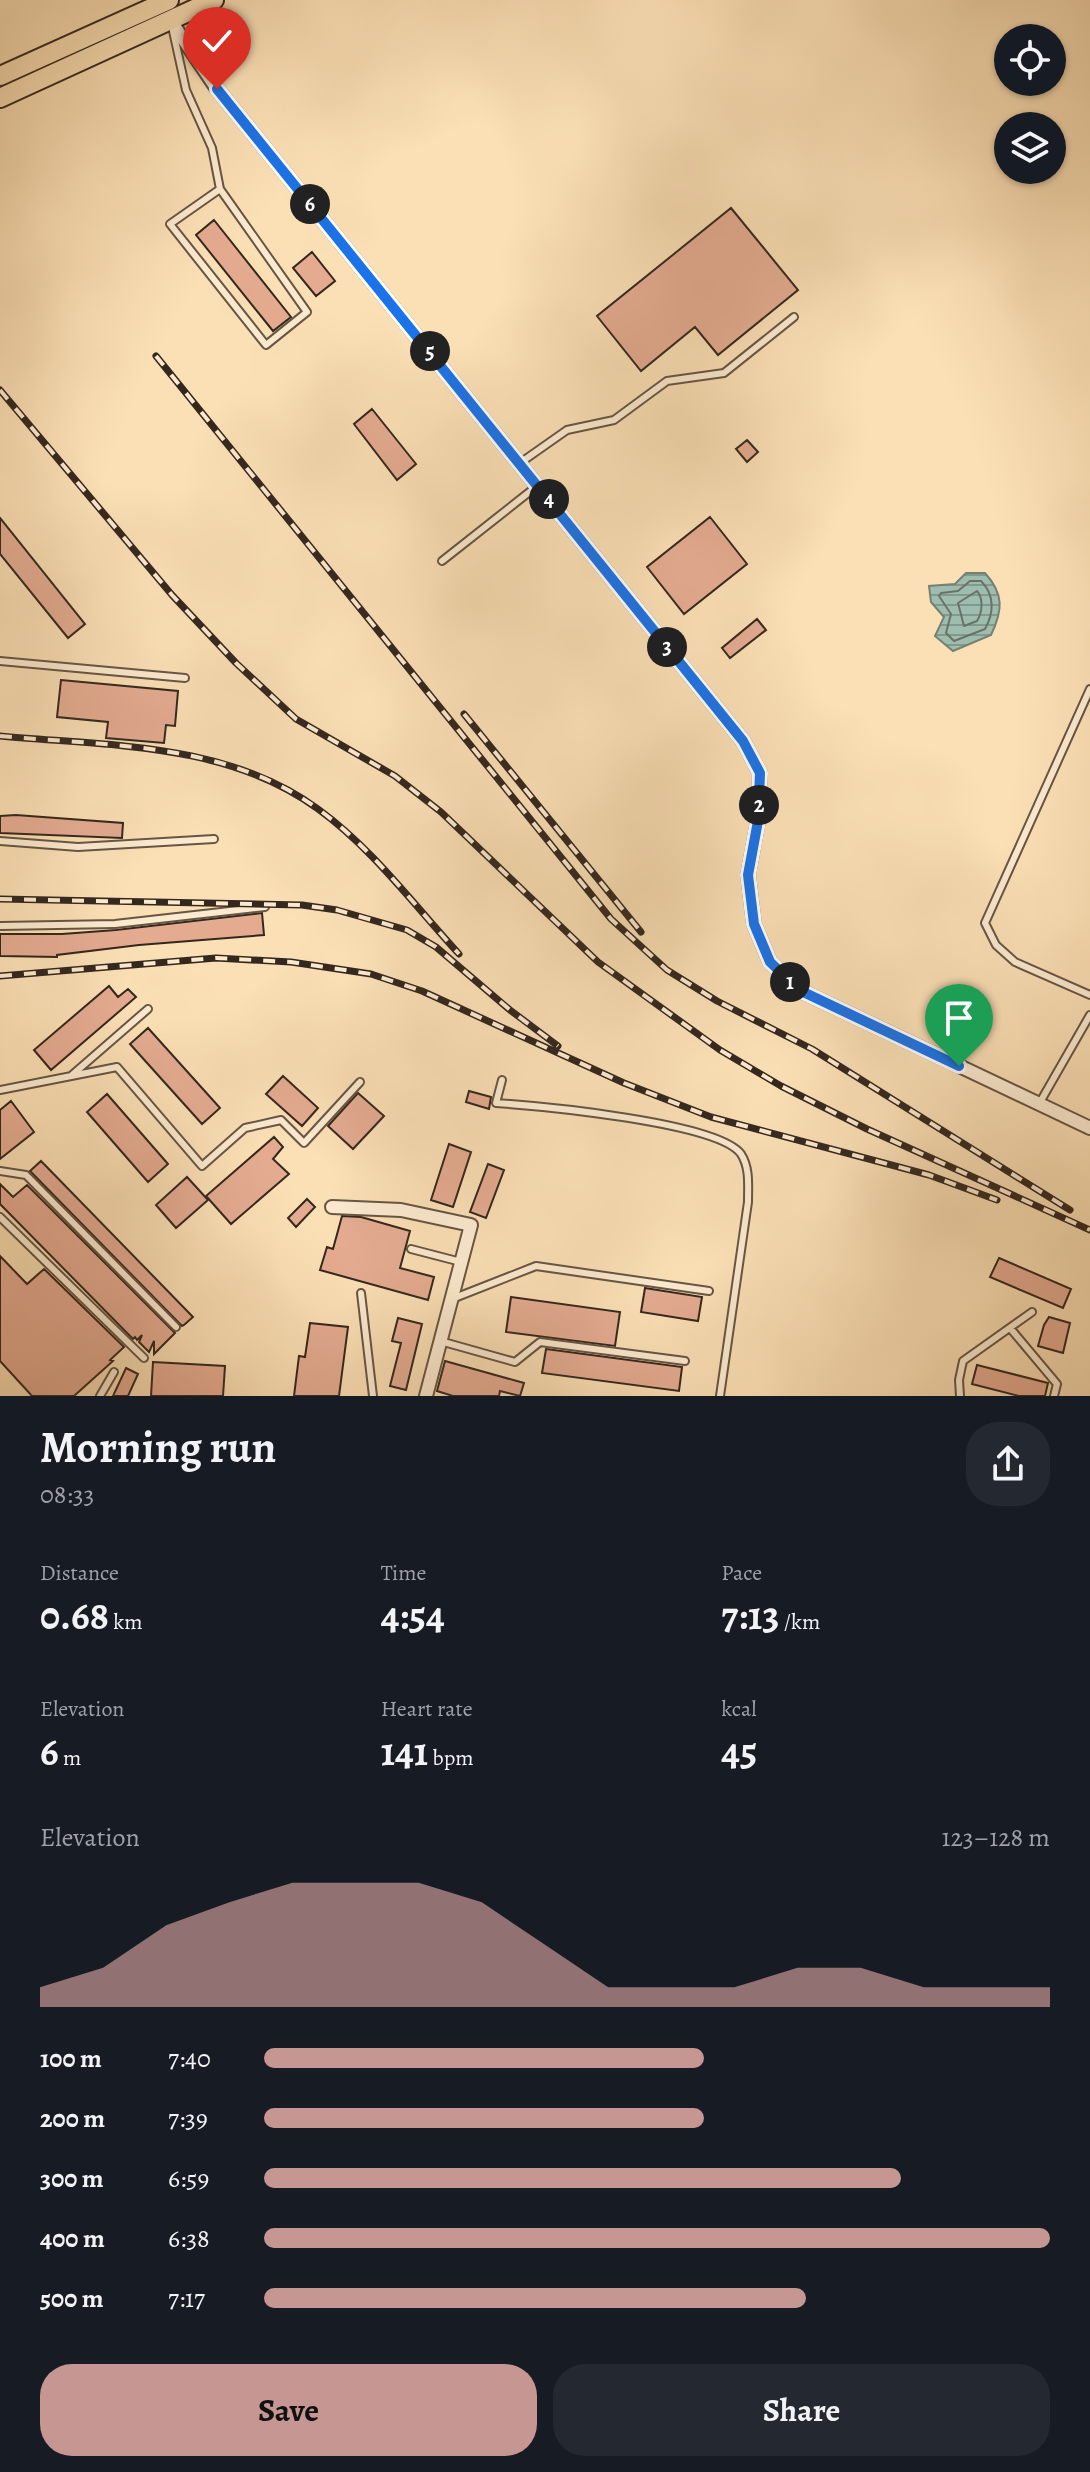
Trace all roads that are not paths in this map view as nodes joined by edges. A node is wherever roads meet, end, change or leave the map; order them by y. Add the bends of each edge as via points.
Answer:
1 (169, 0) edge
2 (214, 0) edge
3 (171, 21) junction
4 (0, 76) edge
5 (0, 98) edge
6 (220, 189) junction
7 (794, 317) dead end
8 (520, 463) junction
9 (538, 486) junction
10 (442, 561) dead end
11 (0, 661) edge
12 (185, 678) dead end
13 (1090, 689) edge
14 (214, 839) dead end
15 (0, 841) edge
16 (265, 907) dead end
17 (0, 926) edge
18 (1090, 995) edge
19 (148, 1009) dead end
20 (1090, 1015) edge
21 (70, 1076) junction
22 (502, 1080) dead end
23 (360, 1082) dead end
24 (0, 1090) edge
25 (1039, 1104) junction
26 (1090, 1128) edge
27 (0, 1171) edge
28 (332, 1207) dead end
29 (0, 1217) edge
30 (411, 1249) dead end
31 (461, 1262) junction
32 (709, 1291) dead end
33 (361, 1293) dead end
34 (451, 1299) junction
35 (1032, 1312) dead end
36 (176, 1327) dead end
37 (1010, 1328) junction
38 (440, 1341) junction
39 (144, 1358) dead end
40 (685, 1361) dead end
41 (114, 1372) dead end
42 (100, 1396) edge
43 (373, 1396) edge
44 (426, 1396) edge
45 (720, 1396) edge
46 (960, 1396) edge
47 (1054, 1396) edge

1 - 4 main road
2 - 3 main road
3 - 5 main road
3 - 6 lane via 186,90 212,148
3 - 8 street via 227,101
6 - 6 lane via 307,312 266,345 170,224
7 - 8 lane via 724,373 667,381 614,420 567,430
8 - 9 street
9 - 10 lane
9 - 25 street via 743,741 760,773 748,875 754,924 770,962 799,990
11 - 12 lane
13 - 18 lane via 985,923 996,945 1015,962
14 - 15 lane via 78,847
16 - 17 lane via 115,924
19 - 21 lane
20 - 25 lane
21 - 23 lane via 117,1067 202,1166 245,1128 281,1120 304,1143
21 - 24 lane
22 - 45 lane via 496,1103 617,1115 674,1127 740,1152 748,1170 748,1202
25 - 26 street
27 - 36 lane via 26,1175
28 - 31 street via 401,1210 471,1225
29 - 39 lane
30 - 31 lane
31 - 34 street
32 - 34 lane via 536,1266
33 - 43 lane
34 - 38 street
35 - 37 lane
37 - 46 lane via 963,1361
37 - 47 lane via 1057,1384
38 - 40 lane via 515,1362 540,1342
38 - 44 street
41 - 42 lane

